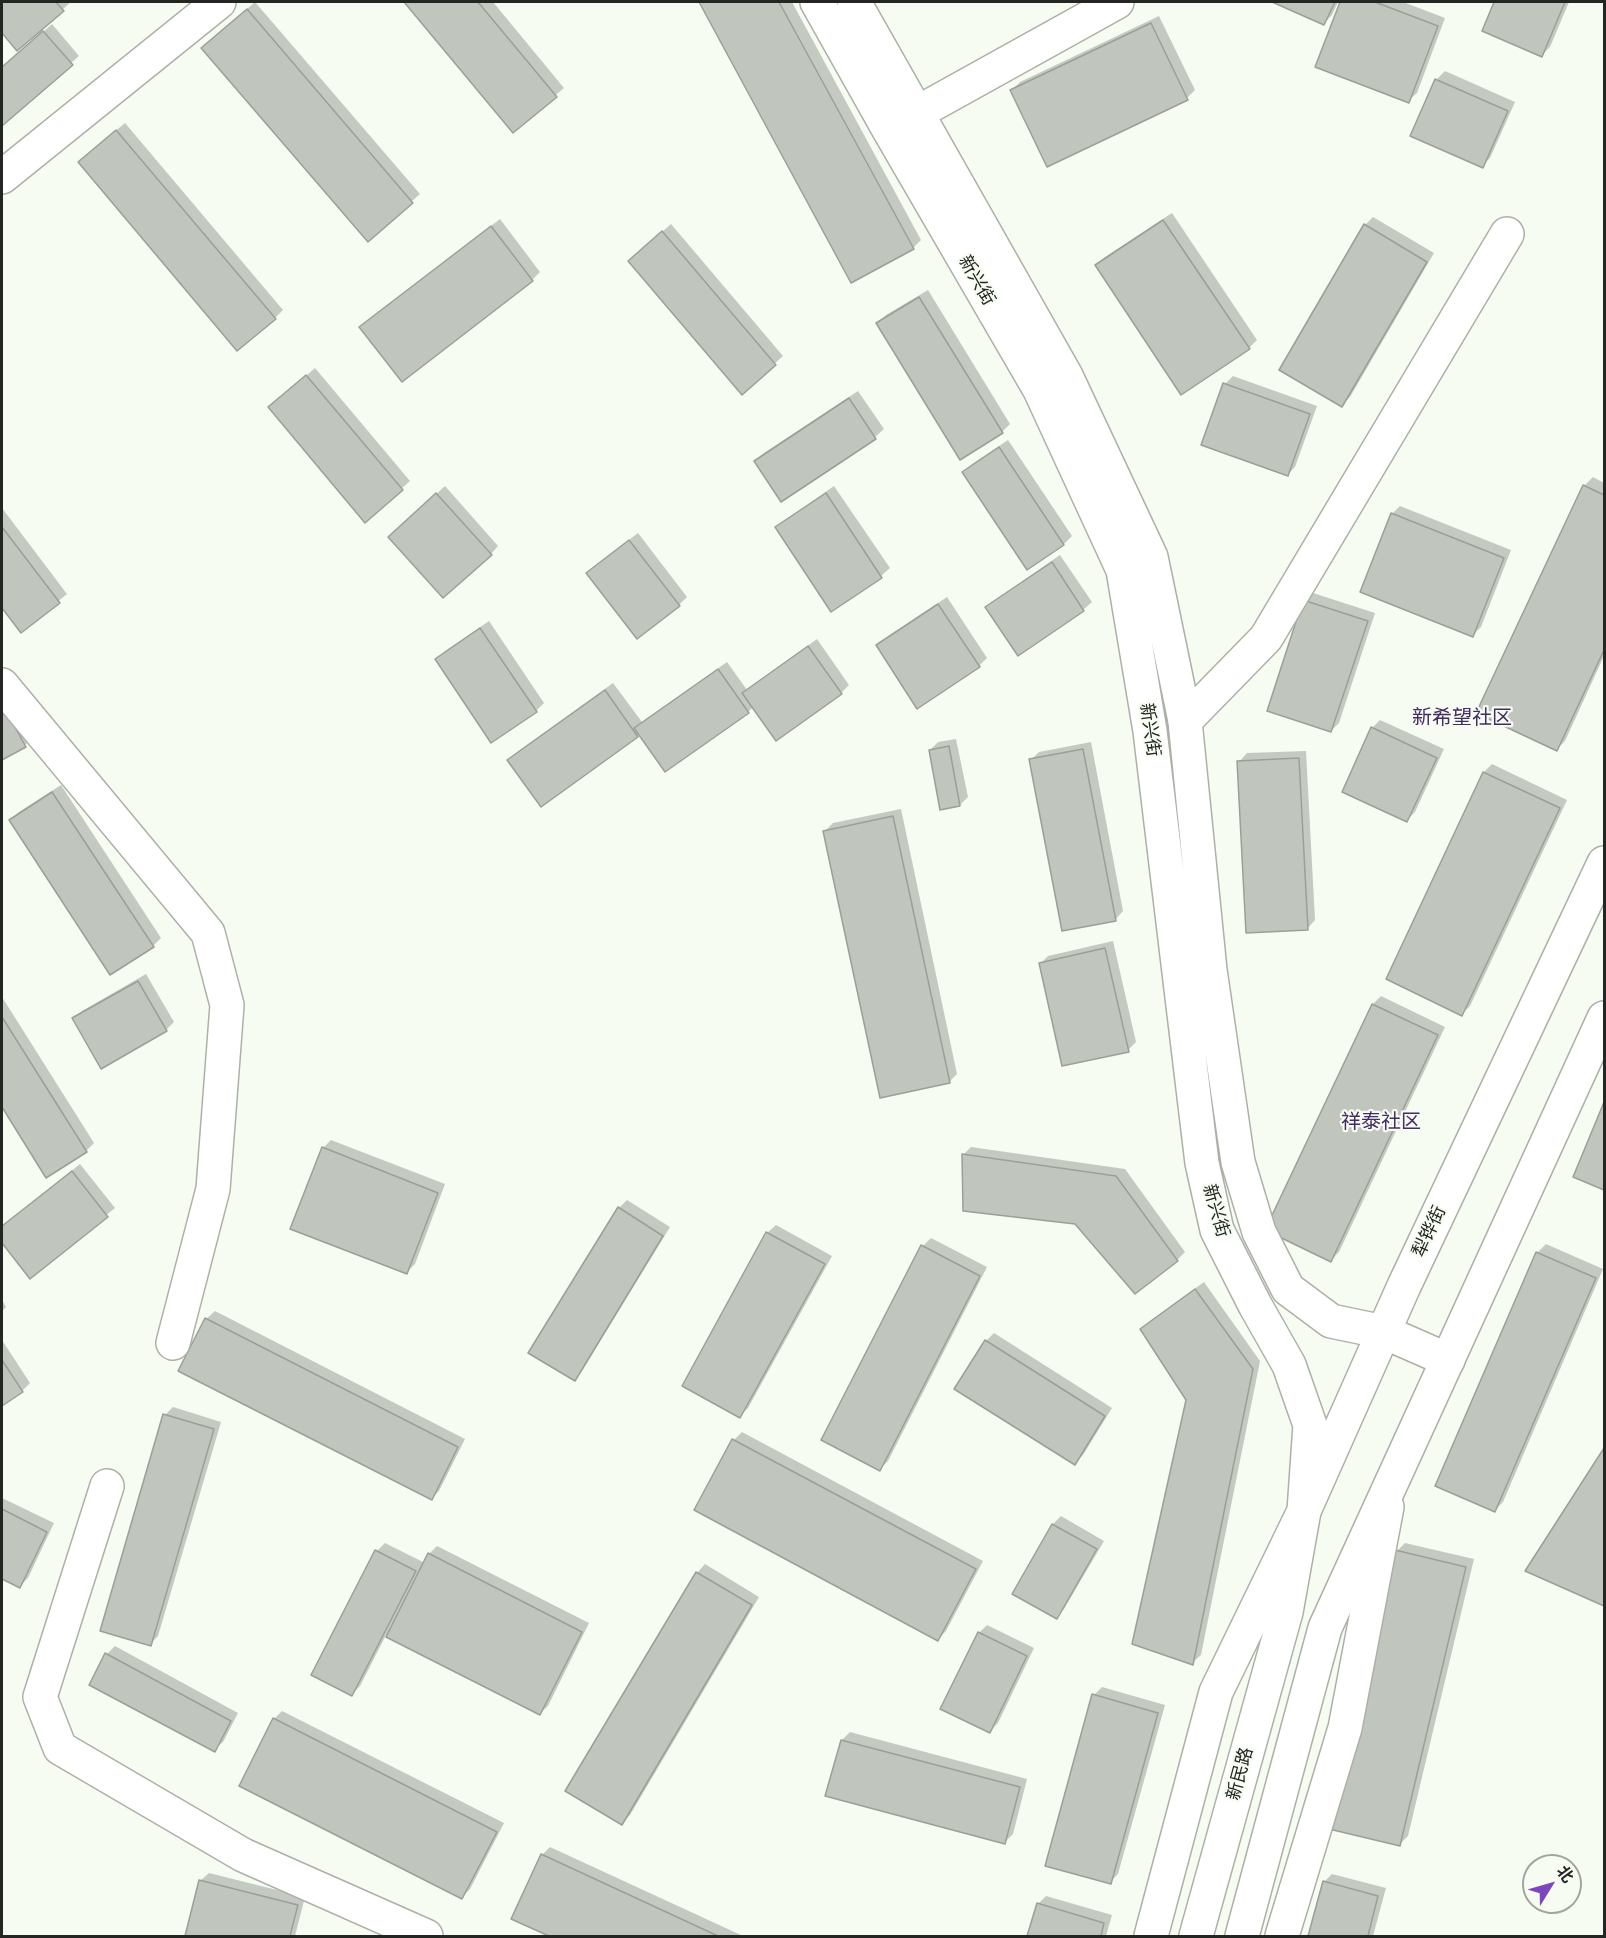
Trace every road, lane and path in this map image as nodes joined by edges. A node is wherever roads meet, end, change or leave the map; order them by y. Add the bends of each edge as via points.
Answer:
1 (219, 2) edge
2 (817, 2) edge
3 (854, 2) edge
4 (1117, 2) edge
5 (917, 113) junction
6 (2, 177) edge
7 (1507, 234) dead end
8 (2, 685) edge
9 (1185, 721) junction
10 (1605, 863) edge
11 (1605, 1018) edge
12 (1384, 1332) junction
13 (173, 1343) dead end
14 (1448, 1360) junction
15 (1391, 1485) junction
16 (107, 1486) dead end
17 (1304, 1511) junction
18 (1286, 1612) joint
19 (426, 1936) edge
20 (1151, 1936) edge
21 (1196, 1936) edge
22 (1242, 1936) edge
23 (1282, 1936) edge

1 - 6 street
2 - 17 street, 新兴街 via 1040,390 1123,570 1150,730 1202,1163 1217,1230 1289,1365 1310,1425
3 - 5 street, 新兴街
4 - 5 street
5 - 9 street, 新兴街 via 1066,376 1151,556
7 - 9 street via 1266,638
8 - 13 street via 208,933 211,943 227,1005 213,1189
9 - 12 street, 新兴街 via 1212,982 1238,1162 1259,1232 1288,1289 1330,1322
10 - 12 street, 犁铧街
11 - 14 street
12 - 14 street, 新兴街
12 - 17 street, 犁铧街
14 - 15 street
15 - 22 street via 1325,1628
15 - 23 street via 1345,1728
16 - 19 street via 40,1696 60,1748 243,1855
17 - 18 street, 犁铧街
17 - 20 street via 1216,1692
18 - 21 street, 新民路

